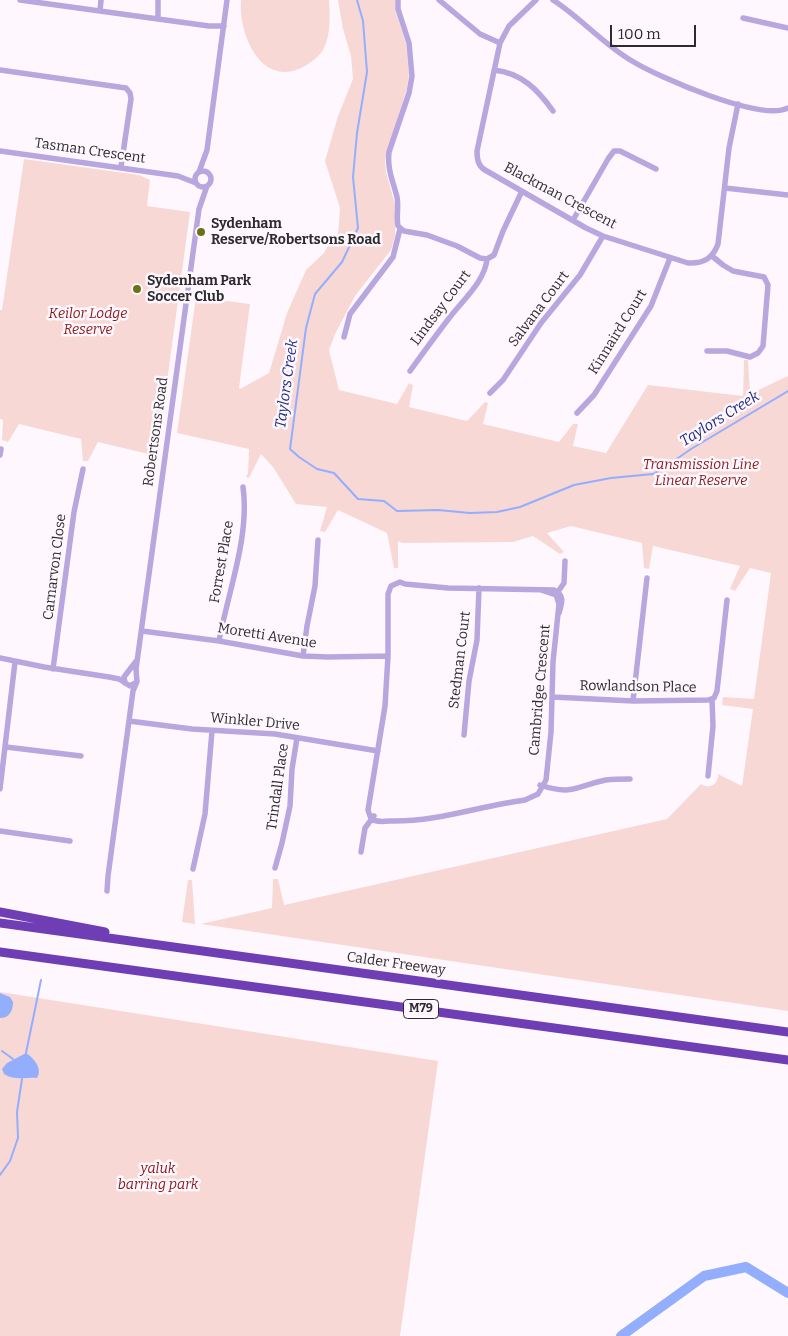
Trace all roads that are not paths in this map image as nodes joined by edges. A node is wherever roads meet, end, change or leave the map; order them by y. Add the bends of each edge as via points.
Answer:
1 (20, 0) edge
2 (99, 0) edge
3 (227, 0) edge
4 (398, 0) edge
5 (438, 0) edge
6 (535, 0) edge
7 (553, 0) edge
8 (158, 2) edge
9 (560, 3) edge
10 (98, 11) junction
11 (743, 18) dead end
12 (156, 19) junction
13 (224, 28) junction
14 (788, 28) edge
15 (500, 43) junction
16 (0, 70) edge
17 (494, 70) junction
18 (738, 104) junction
19 (788, 108) edge
20 (554, 111) dead end
21 (207, 150) junction
22 (0, 151) edge
23 (122, 167) junction
24 (656, 169) dead end
25 (198, 172) junction
26 (209, 173) junction
27 (178, 176) junction
28 (196, 184) junction
29 (207, 186) junction
30 (725, 188) junction
31 (522, 191) junction
32 (788, 195) edge
33 (199, 209) junction
34 (573, 220) junction
35 (400, 229) junction
36 (603, 236) junction
37 (712, 256) junction
38 (670, 258) junction
39 (488, 259) junction
40 (344, 337) dead end
41 (707, 351) dead end
42 (410, 371) dead end
43 (490, 393) dead end
44 (577, 413) dead end
45 (83, 470) dead end
46 (242, 486) dead end
47 (318, 540) dead end
48 (565, 561) dead end
49 (647, 578) dead end
50 (479, 588) junction
51 (557, 593) junction
52 (727, 600) dead end
53 (142, 631) junction
54 (220, 641) junction
55 (303, 656) junction
56 (388, 656) junction
57 (0, 658) edge
58 (138, 659) junction
59 (15, 662) junction
60 (54, 669) junction
61 (127, 674) junction
62 (110, 677) junction
63 (137, 679) junction
64 (126, 684) junction
65 (552, 697) junction
66 (712, 699) junction
67 (633, 701) junction
68 (132, 703) junction
69 (130, 721) junction
70 (212, 731) junction
71 (464, 735) dead end
72 (297, 738) junction
73 (6, 747) junction
74 (378, 751) junction
75 (81, 756) dead end
76 (708, 776) dead end
77 (630, 779) dead end
78 (542, 786) junction
79 (0, 789) edge
80 (373, 818) junction
81 (0, 830) edge
82 (70, 841) dead end
83 (361, 852) dead end
84 (275, 868) dead end
85 (193, 869) dead end
86 (107, 891) dead end
87 (0, 912) edge
88 (0, 923) edge
89 (0, 952) edge
90 (0, 956) edge
91 (248, 958) junction
92 (54, 959) junction
93 (788, 1032) edge
94 (788, 1060) edge

1 - 10 street
2 - 10 street
3 - 13 street
4 - 35 street via 409,43 412,76 388,160
5 - 15 street via 480,34
6 - 15 street, Blackman Crescent via 509,26
7 - 9 street
8 - 12 street
9 - 18 street via 604,42 633,62 693,90
10 - 12 street
11 - 14 street
12 - 13 street
13 - 21 street
15 - 17 street, Blackman Crescent
16 - 23 street via 126,88 132,99
17 - 20 street via 525,80
17 - 31 street, Blackman Crescent via 476,151 477,160 480,167
18 - 19 street via 773,111
18 - 30 street
21 - 25 street
21 - 26 street
22 - 23 street, Tasman Crescent
23 - 27 street, Tasman Crescent
24 - 34 street via 620,150 613,152
25 - 26 street
25 - 27 street, Tasman Crescent
25 - 28 street
26 - 29 street via 211,180
27 - 28 street, Tasman Crescent
28 - 29 street
28 - 33 street, Robertsons Road
29 - 33 street, Robertsons Road
30 - 32 street
30 - 37 street via 718,244
31 - 34 street, Blackman Crescent
31 - 39 street, Lindsay Court via 494,255
33 - 53 street, Robertsons Road
34 - 36 street, Blackman Crescent
35 - 39 street via 427,235
35 - 40 street via 393,257 354,308
36 - 38 street, Blackman Crescent
36 - 43 street, Salvana Court via 580,275
37 - 38 street, Blackman Crescent via 695,264
37 - 41 street via 733,271 764,277 768,285 760,352 750,357 727,351
38 - 44 street, Kinnaird Court via 650,306 594,395
39 - 42 street, Lindsay Court via 478,281
45 - 60 street, Carnarvon Close via 74,512
46 - 54 street, Forrest Place via 240,544
47 - 55 street via 315,586
48 - 51 street via 565,579
49 - 67 street
50 - 51 street
50 - 56 street via 405,584 392,587
50 - 71 street, Stedman Court via 477,640
51 - 65 street, Cambridge Crescent via 559,612
52 - 66 street, Rowlandson Place via 717,690
53 - 54 street, Moretti Avenue
53 - 58 street, Robertsons Road
54 - 55 street, Moretti Avenue
55 - 56 street, Moretti Avenue
56 - 74 street
57 - 59 street
58 - 61 street, Robertsons Road
58 - 63 street, Robertsons Road
59 - 60 street
59 - 73 street
60 - 62 street
61 - 62 street
61 - 63 street via 134,673
61 - 64 street
62 - 64 street
63 - 64 street via 132,686
63 - 68 street, Robertsons Road
64 - 68 street
65 - 67 street, Rowlandson Place
65 - 78 street, Cambridge Crescent via 551,732
66 - 67 street, Rowlandson Place
66 - 76 street
68 - 69 street
69 - 70 street, Winkler Drive
69 - 86 street
70 - 72 street, Winkler Drive
70 - 85 street via 205,814
72 - 74 street, Winkler Drive
72 - 84 street, Trindall Place via 290,806
73 - 75 street
73 - 79 street
74 - 80 street via 370,802
77 - 78 street via 608,780 575,790
78 - 80 street via 514,802 444,817 417,821
80 - 83 street via 365,828
81 - 82 street
87 - 91 highway
88 - 91 highway, Calder Freeway / M79
89 - 92 highway, M79
90 - 92 highway
91 - 93 highway, Calder Freeway / M79
92 - 94 highway, M79

